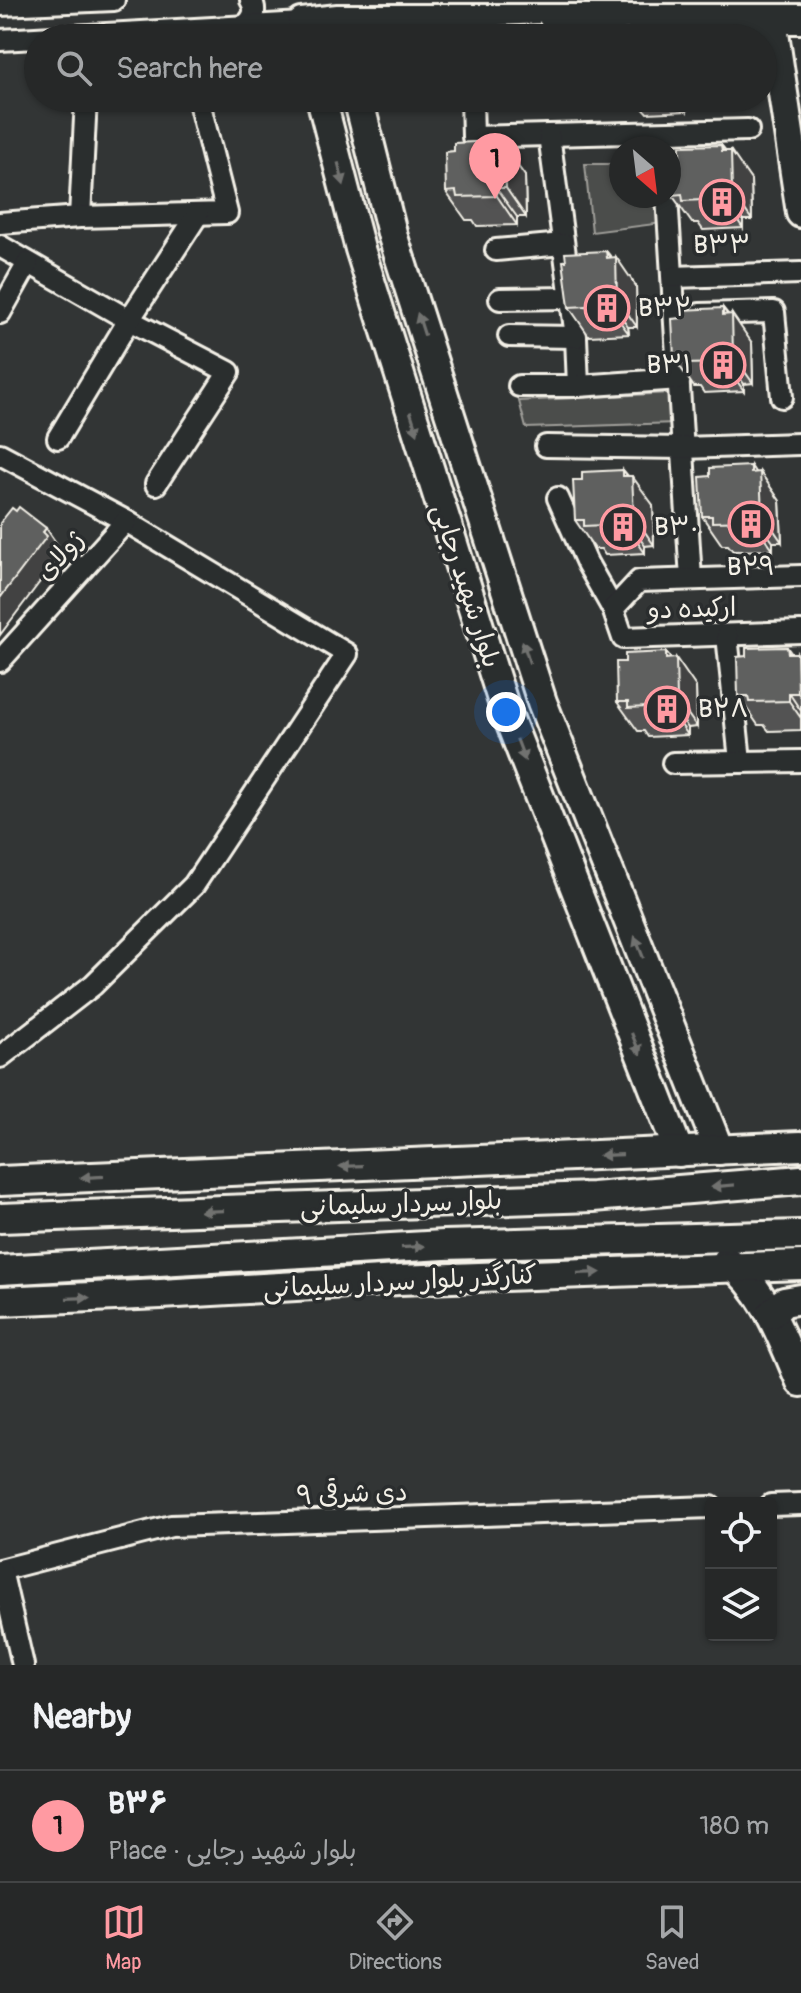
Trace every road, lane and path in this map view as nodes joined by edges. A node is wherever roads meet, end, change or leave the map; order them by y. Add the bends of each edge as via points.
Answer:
1 (114, 0) edge
2 (251, 0) edge
3 (0, 5) edge
4 (391, 10) edge
5 (338, 19) edge
6 (801, 19) edge
7 (302, 20) edge
8 (772, 20) junction
9 (246, 24) edge
10 (263, 24) edge
11 (773, 24) edge
12 (24, 39) edge
13 (0, 40) edge
14 (777, 53) edge
15 (85, 112) edge
16 (202, 112) edge
17 (325, 112) edge
18 (362, 112) edge
19 (472, 112) edge
20 (748, 130) dead end
21 (549, 135) junction
22 (609, 138) edge
23 (681, 138) edge
24 (668, 208) edge
25 (801, 213) edge
26 (198, 214) junction
27 (80, 217) junction
28 (0, 223) edge
29 (563, 244) junction
30 (0, 246) edge
31 (496, 250) dead end
32 (28, 263) junction
33 (801, 273) edge
34 (673, 277) junction
35 (570, 298) junction
36 (500, 299) dead end
37 (0, 313) edge
38 (676, 314) junction
39 (129, 320) junction
40 (509, 336) dead end
41 (576, 337) junction
42 (680, 379) junction
43 (519, 386) dead end
44 (578, 386) junction
45 (782, 397) dead end
46 (58, 438) dead end
47 (799, 444) dead end
48 (546, 446) dead end
49 (683, 448) junction
50 (0, 454) edge
51 (156, 484) dead end
52 (558, 498) dead end
53 (126, 521) junction
54 (801, 576) edge
55 (691, 579) junction
56 (613, 609) junction
57 (801, 632) edge
58 (727, 635) junction
59 (0, 661) edge
60 (740, 761) junction
61 (801, 761) edge
62 (673, 763) dead end
63 (653, 983) junction
64 (616, 993) junction
65 (0, 1057) edge
66 (801, 1146) edge
67 (719, 1150) junction
68 (679, 1152) junction
69 (801, 1180) edge
70 (0, 1181) edge
71 (360, 1205) junction
72 (269, 1208) junction
73 (0, 1218) edge
74 (801, 1235) edge
75 (677, 1238) junction
76 (351, 1250) junction
77 (279, 1254) junction
78 (801, 1265) edge
79 (739, 1269) junction
80 (0, 1270) edge
81 (801, 1299) edge
82 (0, 1301) edge
83 (771, 1314) junction
84 (801, 1382) edge
85 (801, 1504) edge
86 (777, 1505) edge
87 (705, 1507) edge
88 (0, 1570) edge
89 (23, 1665) edge

1 - 3 street
2 - 9 street via 253,16
4 - 5 main road
4 - 8 main road
5 - 7 main road
6 - 8 main road
7 - 10 street
8 - 11 main road
12 - 13 street
14 - 25 main road
15 - 27 street
16 - 26 street via 227,213
17 -> 64 main road, بلوار شهید رجایی via 360,249 505,709
63 -> 18 main road, بلوار شهید رجایی via 542,702 393,237
19 - 21 street via 473,137
20 - 23 street
21 - 22 street
21 - 29 street
24 - 34 street
26 - 27 street
26 - 39 street
27 - 28 street
29 - 31 street
29 - 35 street
30 - 32 street
32 - 37 street
32 - 39 street
33 - 34 street
34 - 38 street
35 - 36 street
35 - 41 street
38 - 42 street
38 - 45 street via 774,312
39 - 46 street
39 - 51 street via 229,372
40 - 41 street
41 - 44 street
42 - 44 street
42 - 49 street
43 - 44 street
47 - 49 street
48 - 49 street
49 - 55 street
50 - 53 street
52 - 56 street
53 - 59 street, ژولای
53 - 65 street via 347,654 194,885 93,985
54 - 55 street, ارکیده دو
55 - 56 street, ارکیده دو via 639,581
56 - 58 street, ارکیده دو via 623,638
57 - 58 street, ارکیده دو
58 - 60 street
60 - 61 street
60 - 62 street
63 - 64 main road via 632,999
63 - 67 main road, بلوار شهید رجایی
64 -> 68 main road, بلوار شهید رجایی
66 - 67 main road
67 - 68 main road
68 -> 70 main road
69 -> 71 main road, بلوار سردار سلیمانی via 593,1197
71 - 72 main road, بلوار سردار سلیمانی
71 - 76 main road via 343,1215 339,1226
72 -> 73 main road, بلوار سردار سلیمانی
72 - 77 main road via 293,1223 289,1244
74 - 75 main road, بلوار سردار سلیمانی
76 -> 75 main road, بلوار سردار سلیمانی
75 - 79 main road
76 - 77 main road, بلوار سردار سلیمانی
77 - 80 main road, بلوار سردار سلیمانی
78 - 79 main road, کنارگذر بلوار سردار سلیمانی
82 -> 79 main road, کنارگذر بلوار سردار سلیمانی
79 - 83 main road
81 - 83 main road via 784,1302
83 - 84 main road
85 - 86 street
87 - 88 street, ۹ دی شرقی via 171,1526
88 - 89 street

